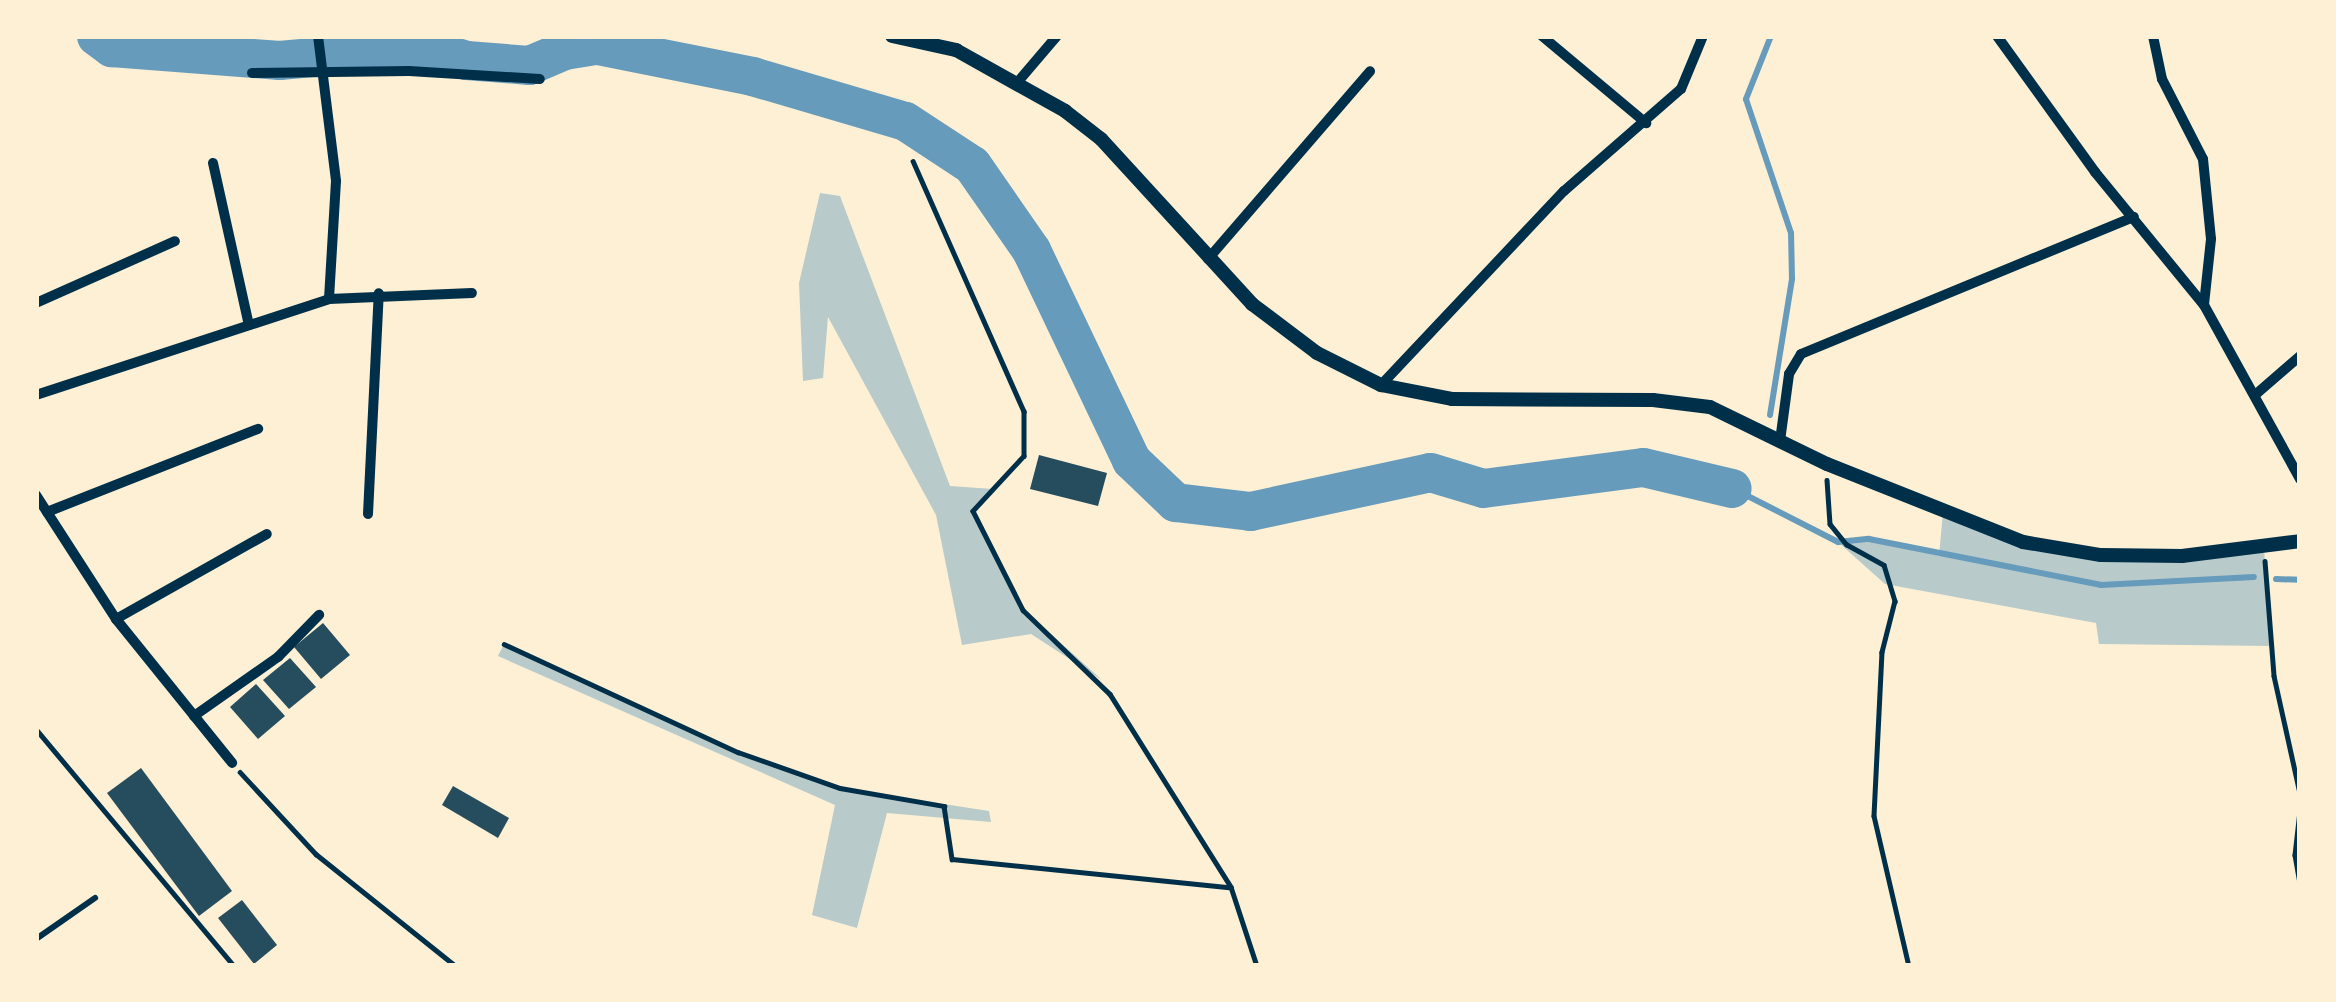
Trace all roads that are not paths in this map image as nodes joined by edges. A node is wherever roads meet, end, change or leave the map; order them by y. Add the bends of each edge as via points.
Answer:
1 (318, 36) edge
2 (892, 36) edge
3 (1057, 36) edge
4 (1542, 36) edge
5 (1702, 36) edge
6 (1997, 36) edge
7 (2153, 36) edge
8 (1370, 71) dead end
9 (326, 72) junction
10 (252, 73) dead end
11 (540, 79) dead end
12 (1016, 84) junction
13 (1646, 123) junction
14 (213, 163) dead end
15 (2134, 217) junction
16 (175, 241) dead end
17 (1208, 259) junction
18 (380, 293) junction
19 (472, 293) dead end
20 (329, 299) junction
21 (36, 303) edge
22 (2204, 305) junction
23 (249, 325) junction
24 (2300, 356) edge
25 (1381, 385) junction
26 (36, 395) edge
27 (2255, 395) junction
28 (258, 429) dead end
29 (1780, 441) junction
30 (2300, 479) edge
31 (36, 495) edge
32 (47, 512) junction
33 (368, 514) dead end
34 (267, 534) dead end
35 (2300, 541) edge
36 (319, 615) dead end
37 (116, 619) junction
38 (194, 716) junction
39 (232, 764) road end
40 (95, 898) dead end
41 (36, 939) edge

1 - 9 street
2 - 12 street via 956,50
3 - 12 street
4 - 13 street
5 - 13 street via 1681,89
6 - 15 street
7 - 22 street via 2162,79 2203,159 2211,239
8 - 17 street
9 - 10 street
9 - 11 street
9 - 20 street via 336,182
12 - 17 street via 1101,139
13 - 25 street via 1564,191
14 - 23 street
15 - 22 street
15 - 29 street via 1801,354 1789,374
16 - 21 street
17 - 25 street via 1283,331
18 - 19 street
18 - 20 street
18 - 33 street
20 - 23 street
22 - 27 street
23 - 26 street
24 - 27 street
25 - 29 street via 1451,399 1710,407
27 - 30 street
28 - 32 street
29 - 35 street via 2023,542 2101,555 2182,556
31 - 32 street
32 - 37 street
34 - 37 street
36 - 38 street via 278,657
37 - 38 street
38 - 39 street
40 - 41 lane

